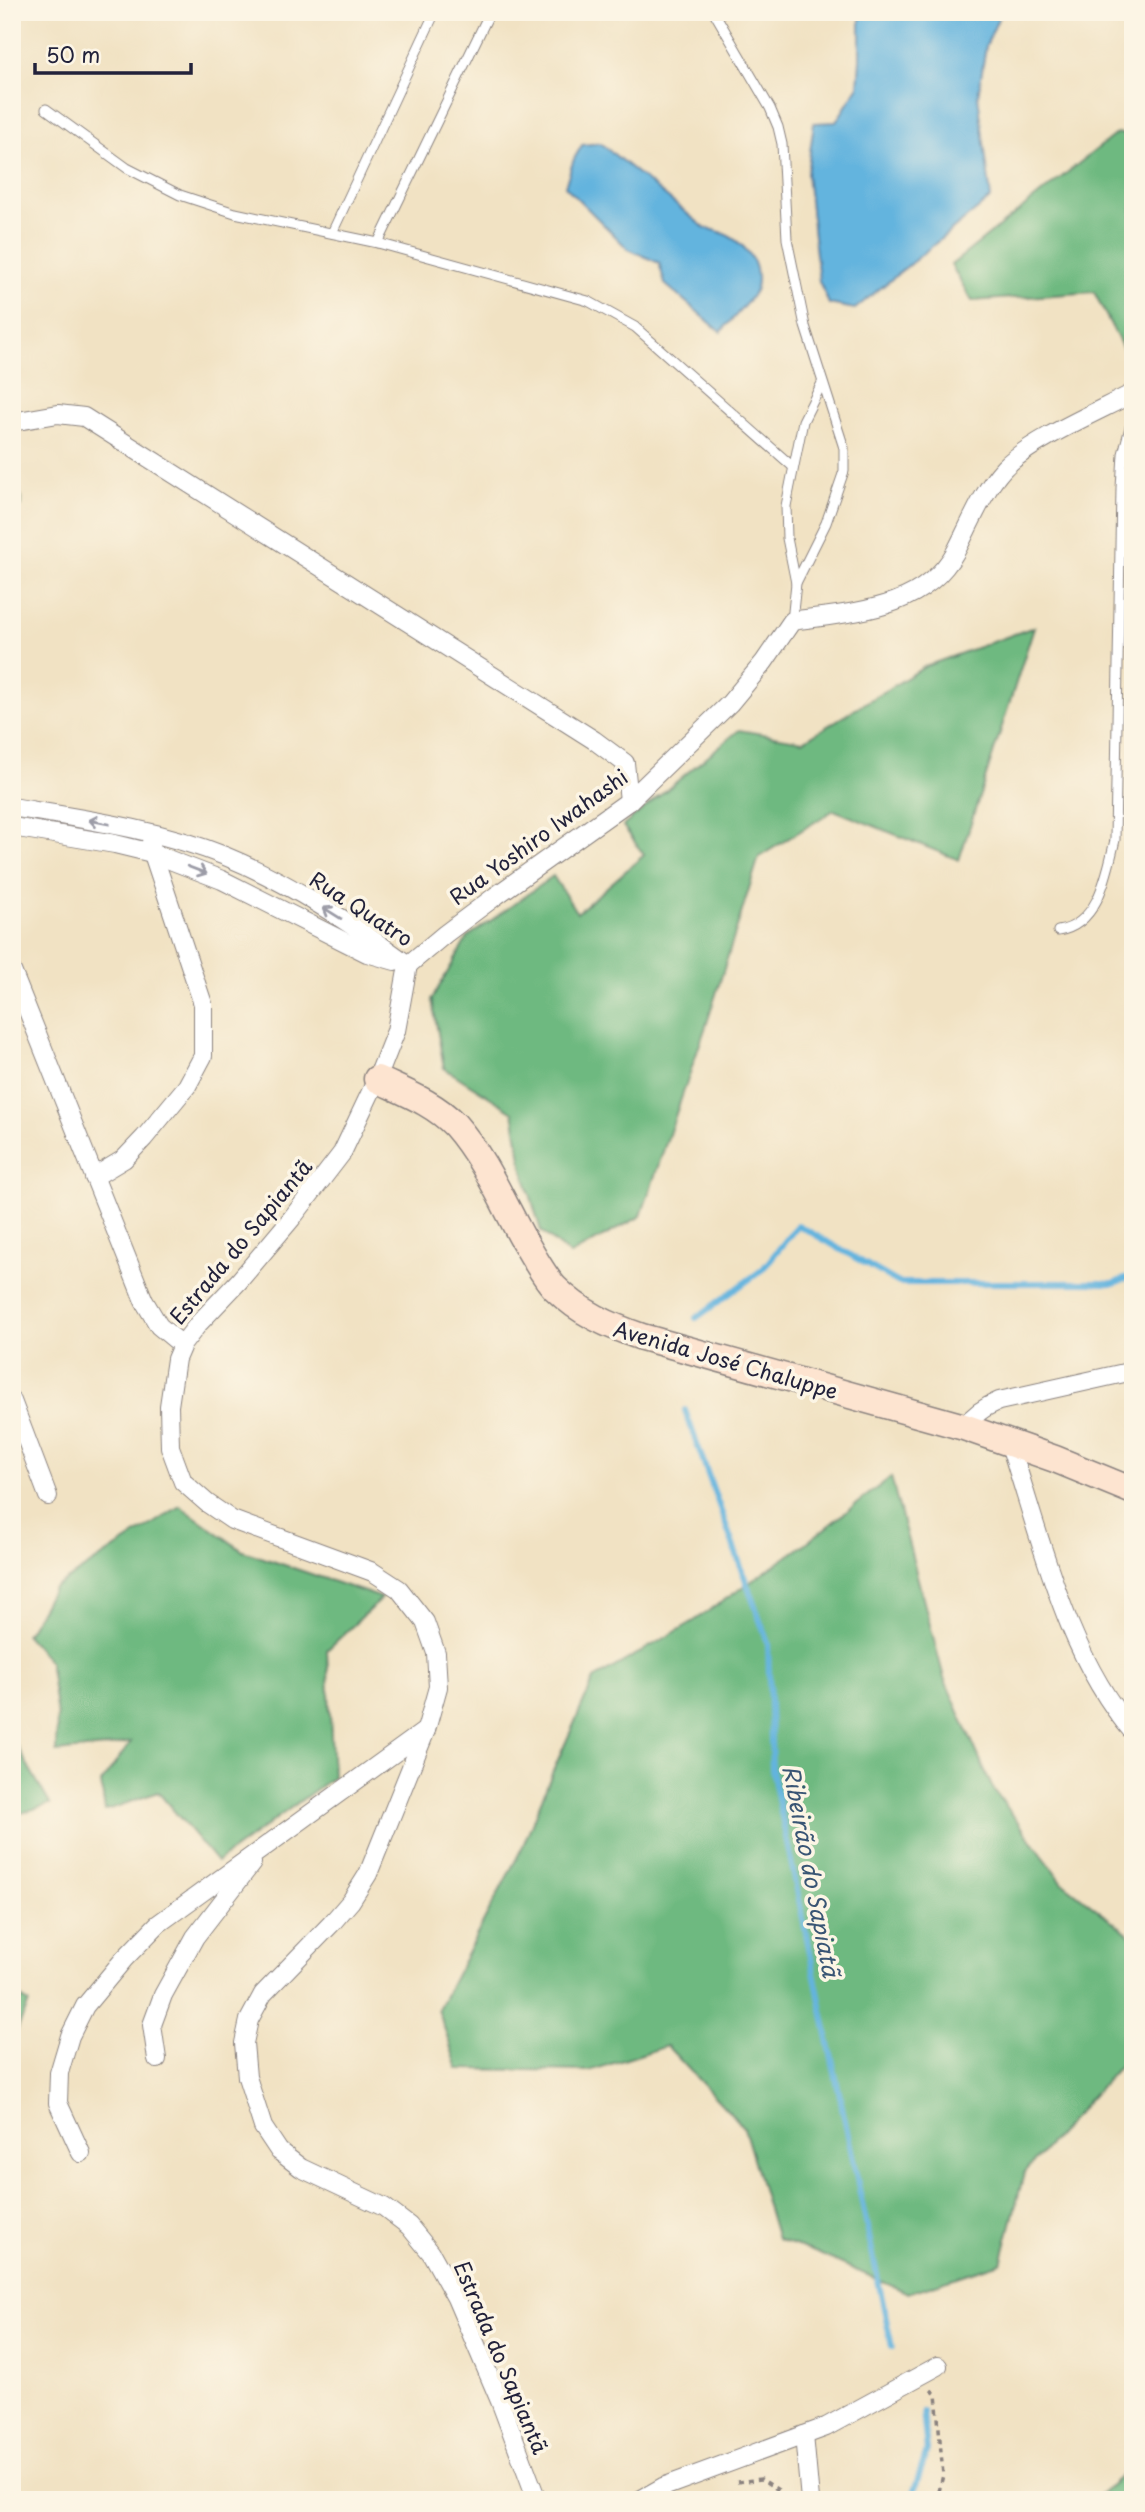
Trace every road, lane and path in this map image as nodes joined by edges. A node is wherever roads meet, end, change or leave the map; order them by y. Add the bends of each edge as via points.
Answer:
1 (435, 12) edge
2 (489, 12) edge
3 (714, 12) edge
4 (46, 109) dead end
5 (332, 233) junction
6 (378, 243) junction
7 (822, 383) junction
8 (1133, 393) edge
9 (1133, 416) edge
10 (12, 422) edge
11 (792, 466) junction
12 (796, 583) junction
13 (792, 621) junction
14 (629, 801) junction
15 (12, 807) edge
16 (12, 827) edge
17 (146, 831) junction
18 (152, 853) junction
19 (1058, 931) dead end
20 (408, 965) junction
21 (12, 971) edge
22 (377, 1079) junction
23 (94, 1177) junction
24 (182, 1345) junction
25 (1133, 1371) edge
26 (12, 1401) edge
27 (964, 1427) junction
28 (1009, 1442) junction
29 (1133, 1491) edge
30 (48, 1496) dead end
31 (426, 1730) junction
32 (1133, 1732) edge
33 (264, 1847) junction
34 (157, 2059) dead end
35 (80, 2153) dead end
36 (938, 2366) dead end
37 (925, 2392) dead end
38 (804, 2435) junction
39 (736, 2482) dead end
40 (537, 2500) edge
41 (640, 2500) edge
42 (782, 2500) edge
43 (810, 2500) edge
44 (937, 2500) edge

1 - 5 lane
2 - 6 lane
3 - 7 lane via 778,127 787,239
4 - 5 lane via 127,168 180,195 235,214
5 - 6 lane
6 - 11 lane via 588,301 635,327
7 - 11 lane via 803,421
7 - 12 lane via 844,448 844,471 826,523
8 - 13 street via 1034,446 1007,466 989,486 954,555 931,581 906,599 866,611
9 - 19 lane via 1121,488 1115,840 1104,883 1091,910 1071,929
10 - 14 street via 58,415 84,417 594,740 625,763
11 - 12 lane via 787,538
12 - 13 lane
13 - 14 street, Rua Yoshiro Iwahashi via 730,703
14 - 20 street, Rua Yoshiro Iwahashi
17 -> 15 street, Rua Quatro
16 - 18 street, Rua Quatro
17 - 18 street
20 -> 17 street, Rua Quatro via 274,878 224,855
18 -> 20 street, Rua Quatro via 222,880 367,953
18 - 23 street via 203,1004 203,1056 187,1086 144,1138 124,1159
20 - 22 street, Estrada do Sapiantã via 396,1031
21 - 23 street
22 - 24 street, Estrada do Sapiantã via 342,1153
22 - 27 street, Avenida José Chaluppe via 427,1103 453,1124 476,1153 554,1287 606,1325
23 - 24 street via 144,1301 159,1326
24 - 31 street, Estrada do Sapiantã via 169,1406 170,1447 183,1482 232,1520 373,1572 399,1589 425,1622 436,1653 438,1687
25 - 27 street via 999,1401 973,1415
26 - 30 street
27 - 28 street, Avenida José Chaluppe
28 - 29 street, Avenida José Chaluppe
28 - 32 street via 1064,1610 1090,1669
31 - 33 street
31 - 40 street, Estrada do Sapiantã via 368,1874 331,1924 263,1994 249,2020 244,2043 247,2077 263,2127 279,2151 310,2173 384,2207 431,2253 456,2298
33 - 34 street via 195,1937 163,1995 152,2025
33 - 35 street via 158,1924 85,2006 59,2073 58,2103
36 - 38 street
37 - 44 path via 936,2394 943,2475
38 - 41 street via 663,2487
38 - 43 street
39 - 42 path via 761,2479 780,2491

